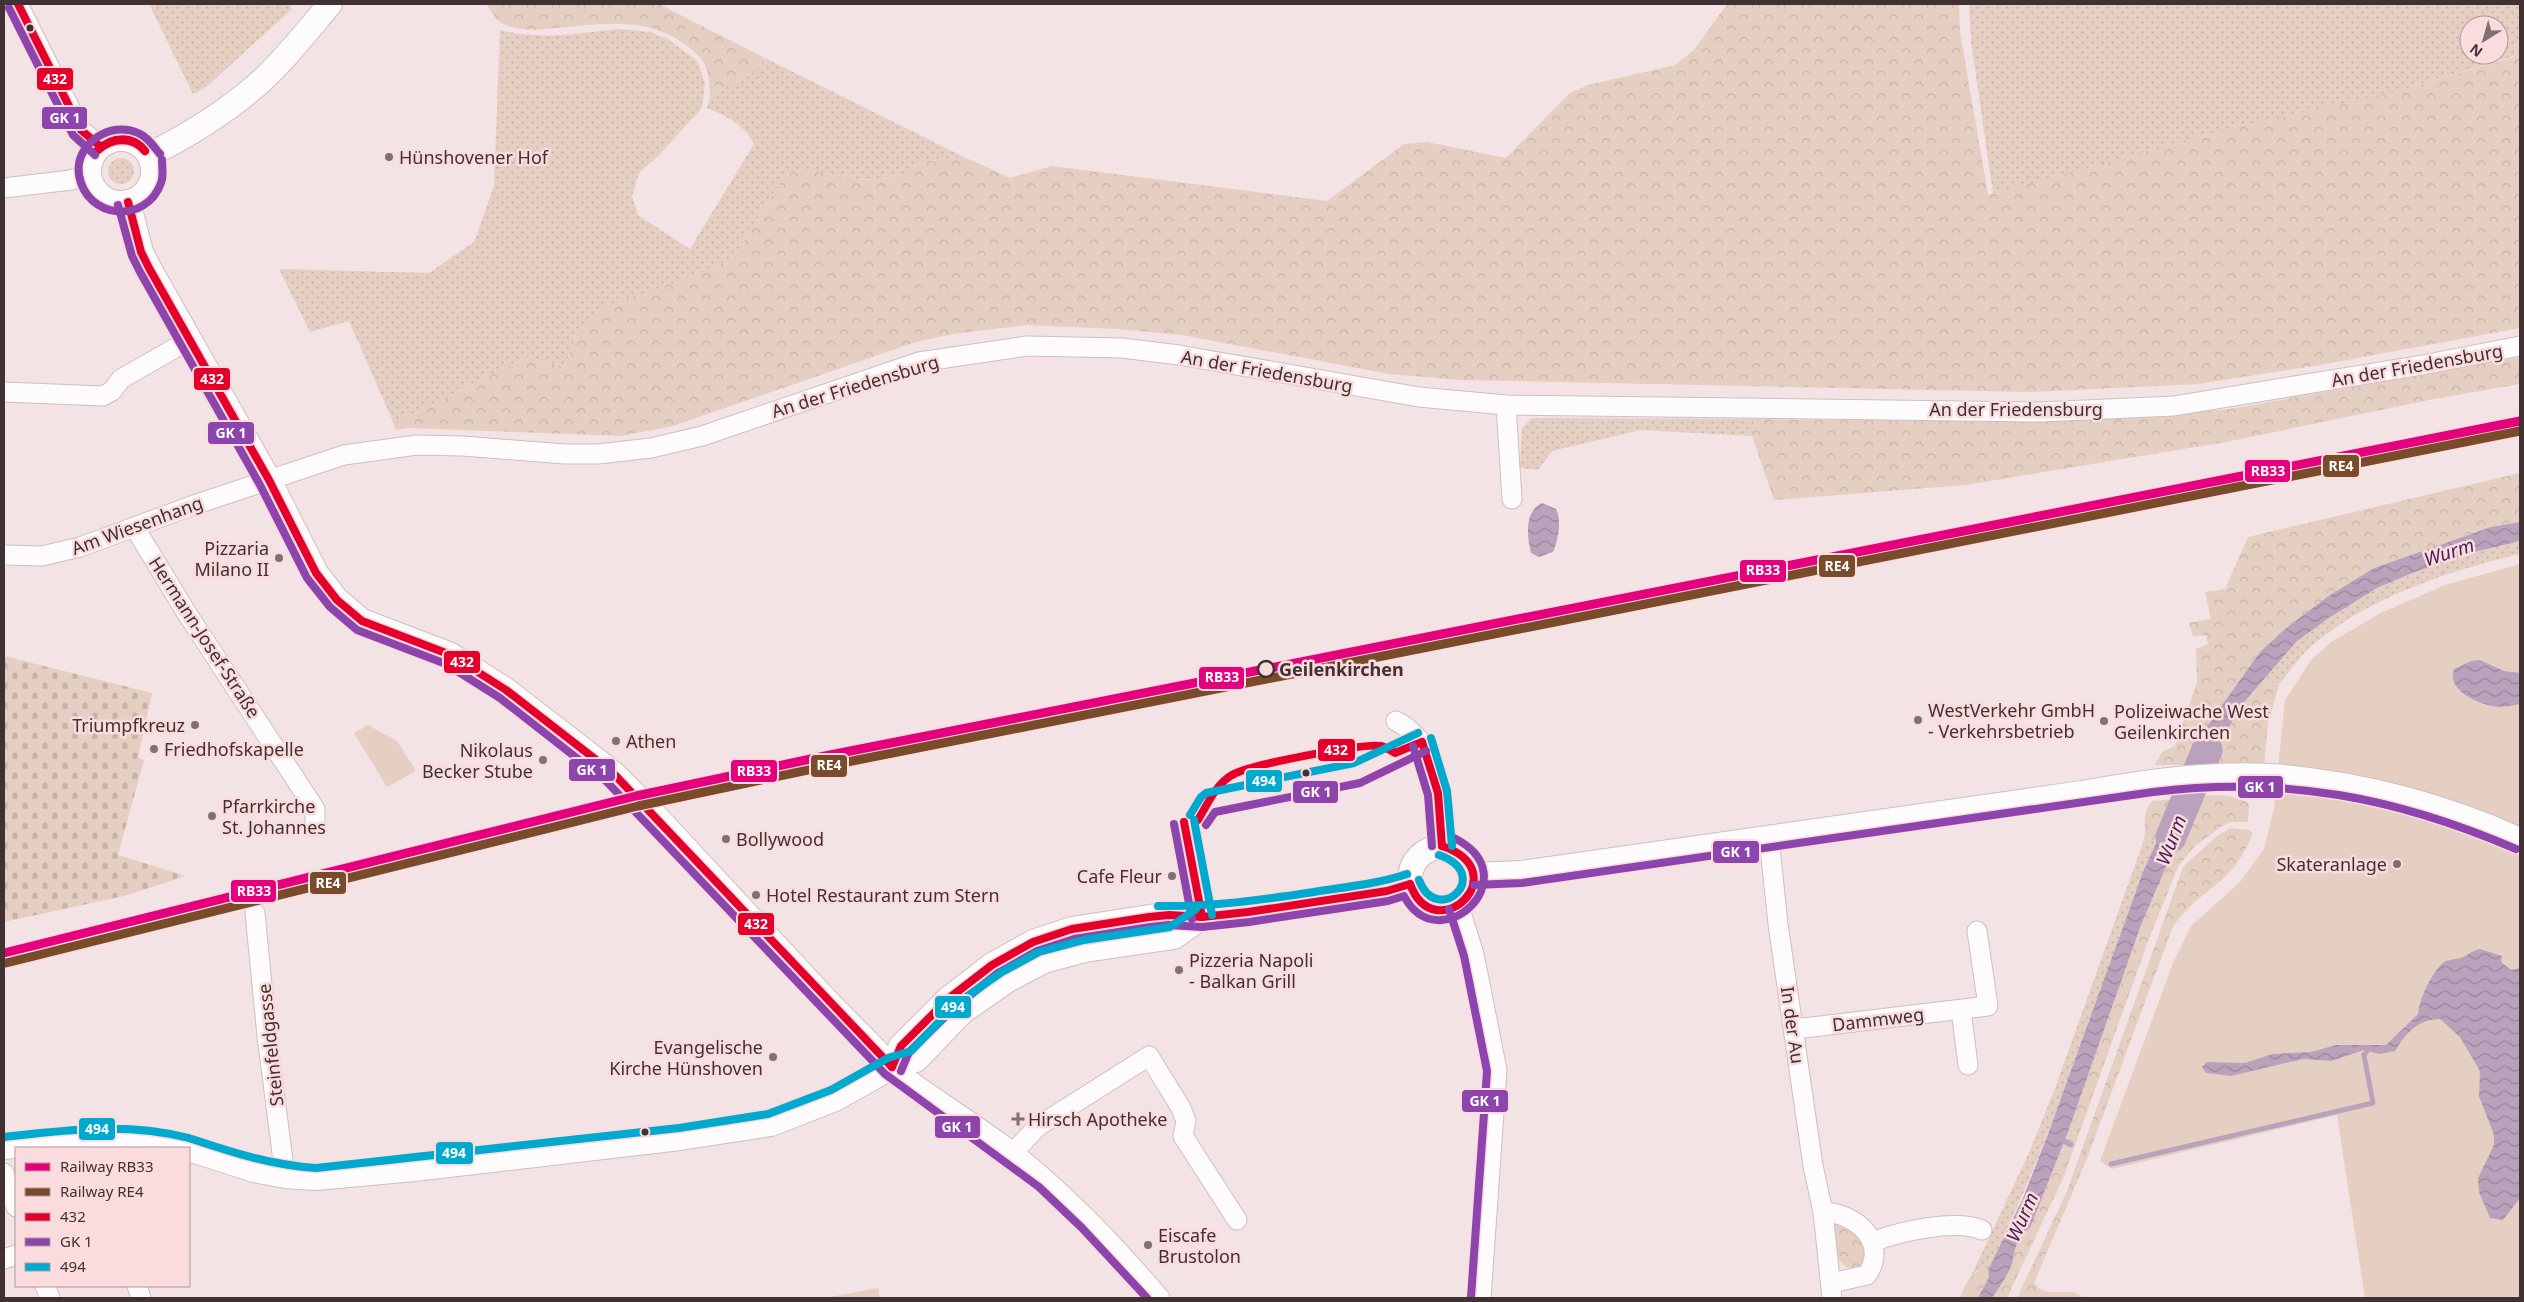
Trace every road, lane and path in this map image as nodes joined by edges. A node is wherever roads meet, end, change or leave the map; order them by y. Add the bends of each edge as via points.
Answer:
1 (18, 4) edge
2 (330, 4) edge
3 (101, 146) junction
4 (149, 155) junction
5 (90, 172) junction
6 (4, 188) edge
7 (128, 202) junction
8 (190, 340) junction
9 (2520, 346) edge
10 (4, 392) edge
11 (1506, 406) junction
12 (269, 480) junction
13 (1512, 499) dead end
14 (135, 528) junction
15 (4, 556) edge
16 (1396, 721) dead end
17 (315, 825) dead end
18 (1769, 838) junction
19 (2520, 840) edge
20 (1442, 846) junction
21 (1474, 875) junction
22 (1410, 884) junction
23 (1459, 906) junction
24 (255, 913) dead end
25 (1977, 931) dead end
26 (1961, 1010) junction
27 (1795, 1029) junction
28 (1968, 1065) dead end
29 (892, 1067) junction
30 (89, 1143) edge
31 (4, 1147) edge
32 (177, 1147) edge
33 (190, 1150) edge
34 (1013, 1153) junction
35 (4, 1173) edge
36 (285, 1176) junction
37 (15, 1204) edge
38 (1823, 1212) junction
39 (1237, 1220) dead end
40 (1982, 1230) dead end
41 (1873, 1242) junction
42 (1831, 1291) edge
43 (1160, 1298) edge
44 (1481, 1298) edge

1 - 3 street via 81,130
2 - 4 main road via 259,83 228,107
3 - 4 main road via 116,139 127,139 138,143
3 - 5 main road via 92,159
4 - 7 main road via 154,171 151,182 146,192
5 - 6 street via 71,180
5 - 7 main road via 94,188 100,195 109,200
7 - 8 main road via 141,252
8 - 10 street via 121,379 112,391 103,396
8 - 12 main road
9 - 11 street, An der Friedensburg via 2422,366 2174,406 2040,412
11 - 12 street, An der Friedensburg via 1419,397 1179,355 1122,348 1027,346 919,362 702,436 651,448 565,454 417,444 344,455
11 - 13 street
12 - 14 street, Am Wiesenhang
12 - 29 main road via 316,573 336,600 362,621 451,655 506,690 612,773
14 - 15 street, Am Wiesenhang via 52,555
14 - 17 street, Hermann-Josef-Straße via 315,809
16 - 20 street via 1422,742 1435,772 1442,813
18 - 19 main road via 2142,782 2269,776 2308,780 2434,806
18 - 21 main road via 1521,873
18 - 27 street, In der Au via 1778,924
20 - 21 main road via 1460,852
20 - 22 main road via 1420,855 1411,868
21 - 23 main road via 1469,896
22 - 23 main road via 1417,898 1429,908 1444,911
22 - 29 main road via 1387,891 1202,917 1149,917 1072,929 1033,942 992,965 948,999 901,1046
23 - 44 street via 1474,954 1496,1070
24 - 36 street, Steinfeldgasse
25 - 26 street, Dammweg via 1988,1006
26 - 27 street, Dammweg
26 - 28 street
27 - 38 street, In der Au
29 - 34 street
29 - 36 main road via 834,1099 794,1116 738,1130 394,1171 316,1178
30 - 31 main road
30 - 32 main road via 142,1140
33 - 36 main road
34 - 39 street via 1037,1127 1148,1056 1181,1108 1186,1121 1184,1136
34 - 43 street via 1046,1179 1089,1221
35 - 37 street
38 - 41 street via 1836,1212 1854,1220
38 - 42 street, In der Au
40 - 41 street via 1970,1225 1909,1230
41 - 42 street, In der Au via 1874,1265 1867,1275

